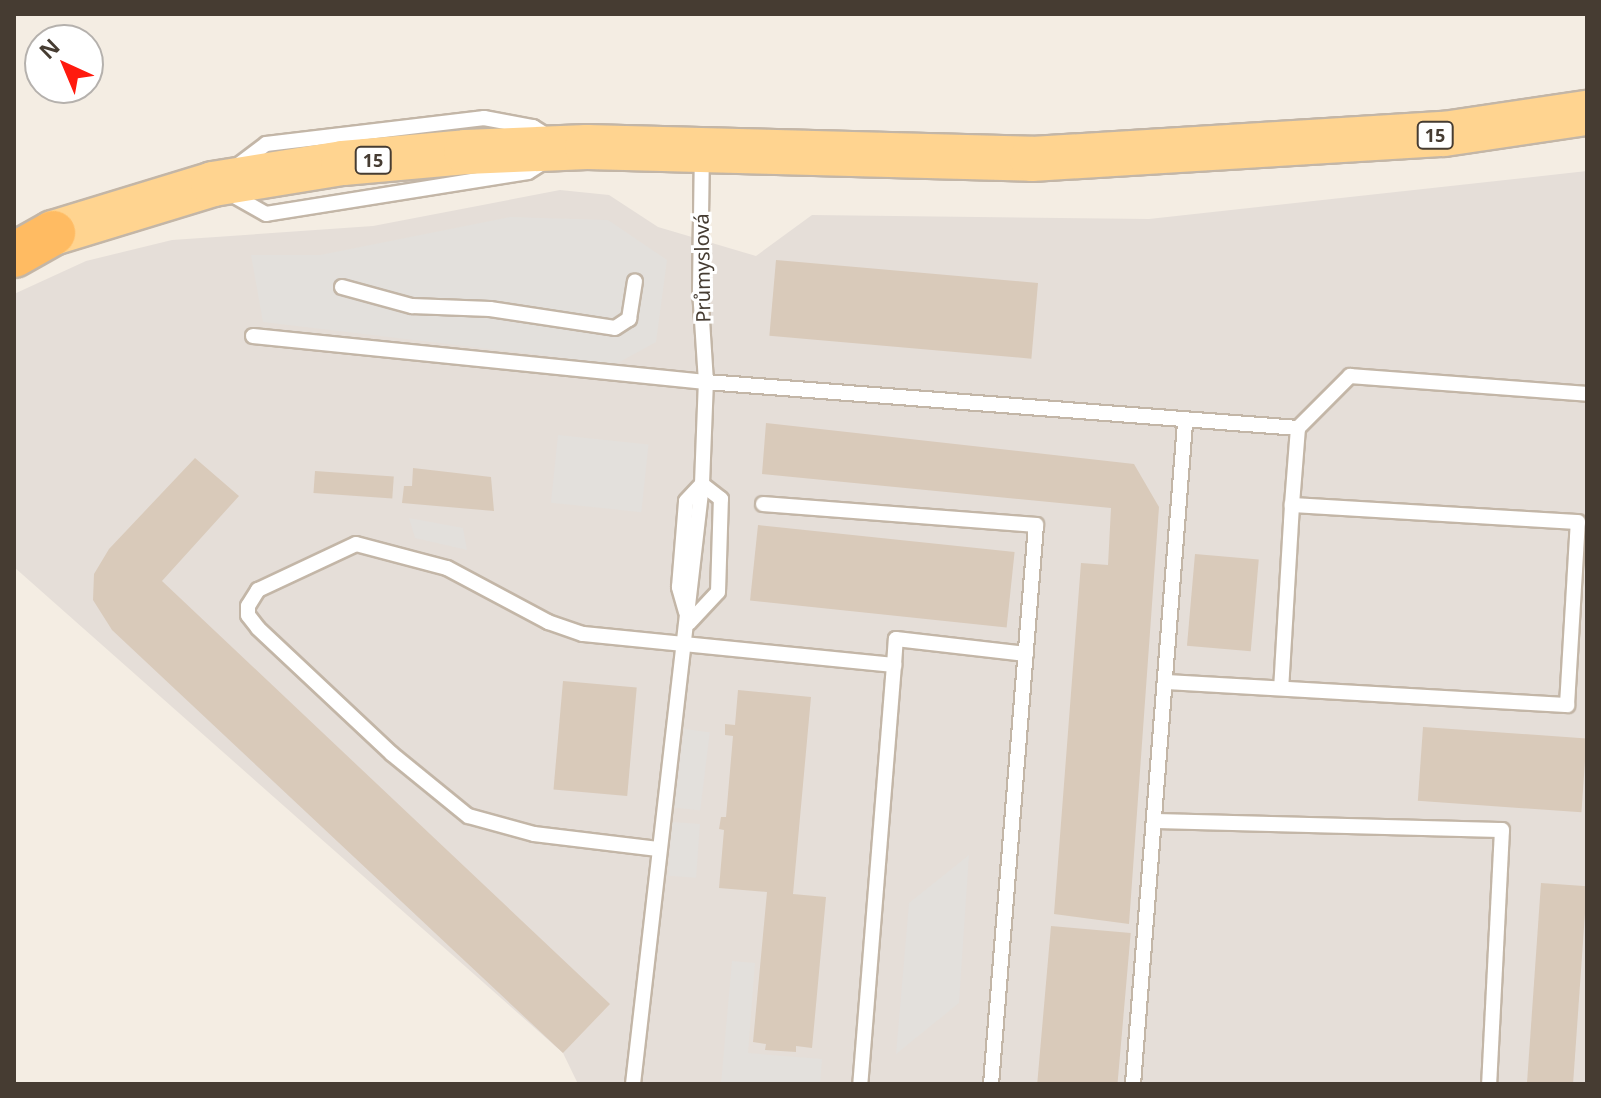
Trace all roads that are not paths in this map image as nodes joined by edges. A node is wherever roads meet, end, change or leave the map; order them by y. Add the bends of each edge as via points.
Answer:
1 (1587, 113) edge
2 (702, 153) junction
3 (33, 236) edge
4 (14, 255) edge
5 (635, 281) dead end
6 (342, 287) dead end
7 (253, 336) dead end
8 (706, 382) junction
9 (1587, 394) edge
10 (1185, 423) junction
11 (1298, 428) junction
12 (702, 484) junction
13 (763, 504) dead end
14 (1292, 505) junction
15 (1583, 518) edge
16 (689, 623) junction
17 (685, 644) junction
18 (1026, 654) junction
19 (894, 665) junction
20 (1165, 682) junction
21 (1281, 688) junction
22 (1154, 821) junction
23 (658, 849) junction
24 (633, 1084) edge
25 (860, 1084) edge
26 (991, 1084) edge
27 (1133, 1084) edge
28 (1489, 1084) edge

1 - 2 main road, 15 via 1385,139 1032,159
2 - 3 main road, 15 via 566,148 343,163 213,184
2 - 8 lane, Průmyslová via 700,290
3 - 4 highway
5 - 6 lane via 629,319 615,328 490,309 412,306
7 - 8 lane
8 - 10 lane
8 - 12 lane, Průmyslová
9 - 11 lane via 1350,376
10 - 11 lane
10 - 20 lane
11 - 14 lane
12 - 16 lane, Průmyslová
12 - 16 lane via 721,499 718,592
13 - 18 lane via 1036,525
14 - 15 lane
14 - 21 lane
15 - 21 lane via 1567,705
16 - 17 lane, Průmyslová
17 - 19 lane
17 - 23 lane, Průmyslová
17 - 23 lane via 583,634 548,622 447,568 356,544 258,590 248,606 258,628 392,754 468,816 534,834
18 - 19 lane via 896,639
18 - 26 lane
19 - 25 lane
20 - 21 lane
20 - 22 lane
22 - 27 lane
22 - 28 lane via 1502,830
23 - 24 lane, Průmyslová

